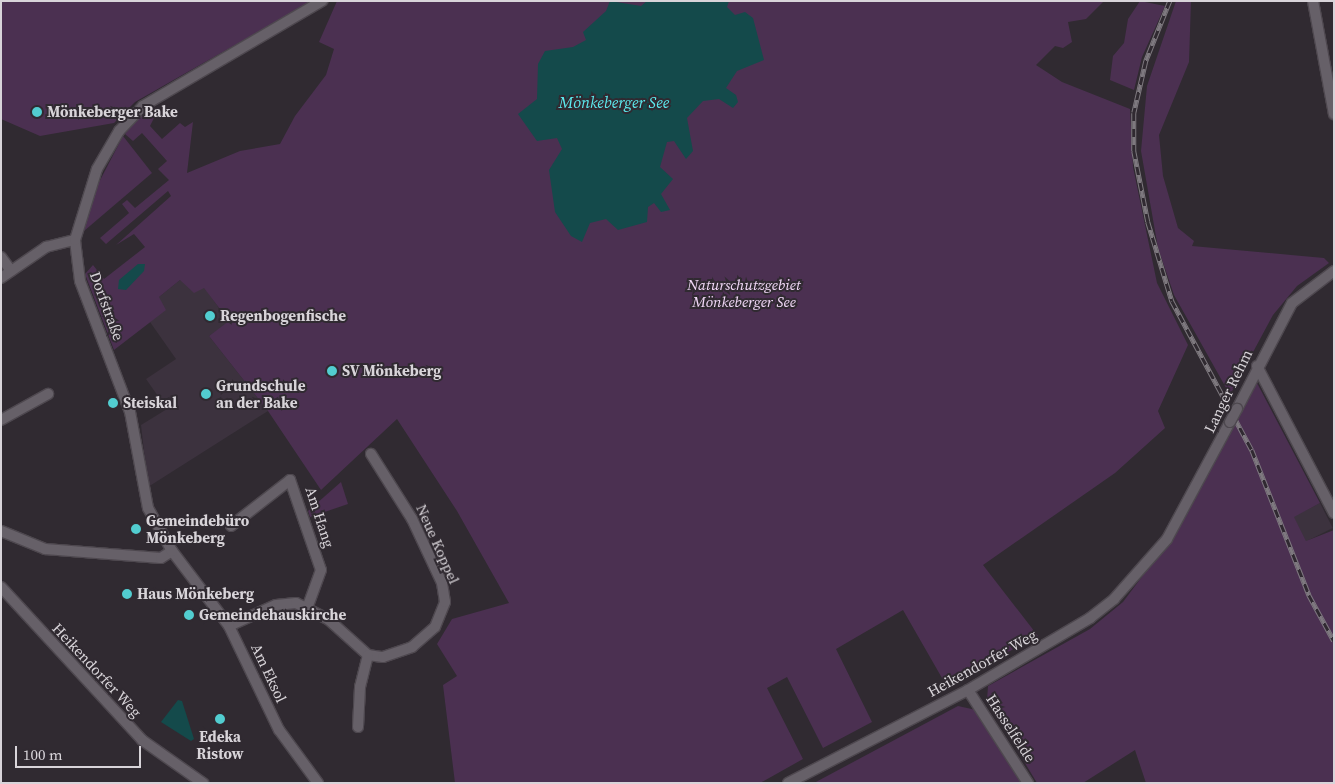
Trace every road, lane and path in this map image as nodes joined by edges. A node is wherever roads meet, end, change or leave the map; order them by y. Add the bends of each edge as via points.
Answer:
1 (322, 1) edge
2 (1313, 1) edge
3 (1331, 95) edge
4 (1334, 114) edge
5 (75, 240) junction
6 (1, 257) edge
7 (1334, 270) edge
8 (11, 271) junction
9 (1, 278) edge
10 (1257, 366) junction
11 (48, 394) dead end
12 (1, 420) edge
13 (371, 454) dead end
14 (1334, 513) edge
15 (231, 526) dead end
16 (1, 530) edge
17 (1167, 539) joint
18 (172, 551) junction
19 (1, 587) edge
20 (308, 606) junction
21 (230, 626) junction
22 (368, 655) junction
23 (968, 690) junction
24 (358, 727) dead end
25 (203, 783) edge
26 (318, 783) edge
27 (788, 783) edge
28 (1028, 783) edge

1 - 5 street, Dorfstraße via 143,106 119,131 97,169
2 - 3 street
3 - 4 street
5 - 8 street via 46,247
5 - 18 street, Dorfstraße via 80,281 130,412 148,508
6 - 8 street
7 - 10 street, Langer Rehm via 1292,304
8 - 9 street
10 - 14 street
10 - 17 street, Langer Rehm, bridge
11 - 12 street
13 - 22 street, Neue Koppel via 421,536 442,582 445,602 435,627 412,647 392,656
15 - 20 street, Am Hang via 290,480 321,570
16 - 18 street via 45,549 161,558
17 - 23 street, Heikendorfer Weg via 1114,598 1090,618
18 - 21 street, Am Eksol
19 - 25 street, Heikendorfer Weg via 142,740
20 - 21 street via 276,604
20 - 22 street
21 - 26 street, Am Eksol via 280,730
22 - 24 street via 360,687
23 - 27 street, Heikendorfer Weg
23 - 28 street, Hasselfelde

